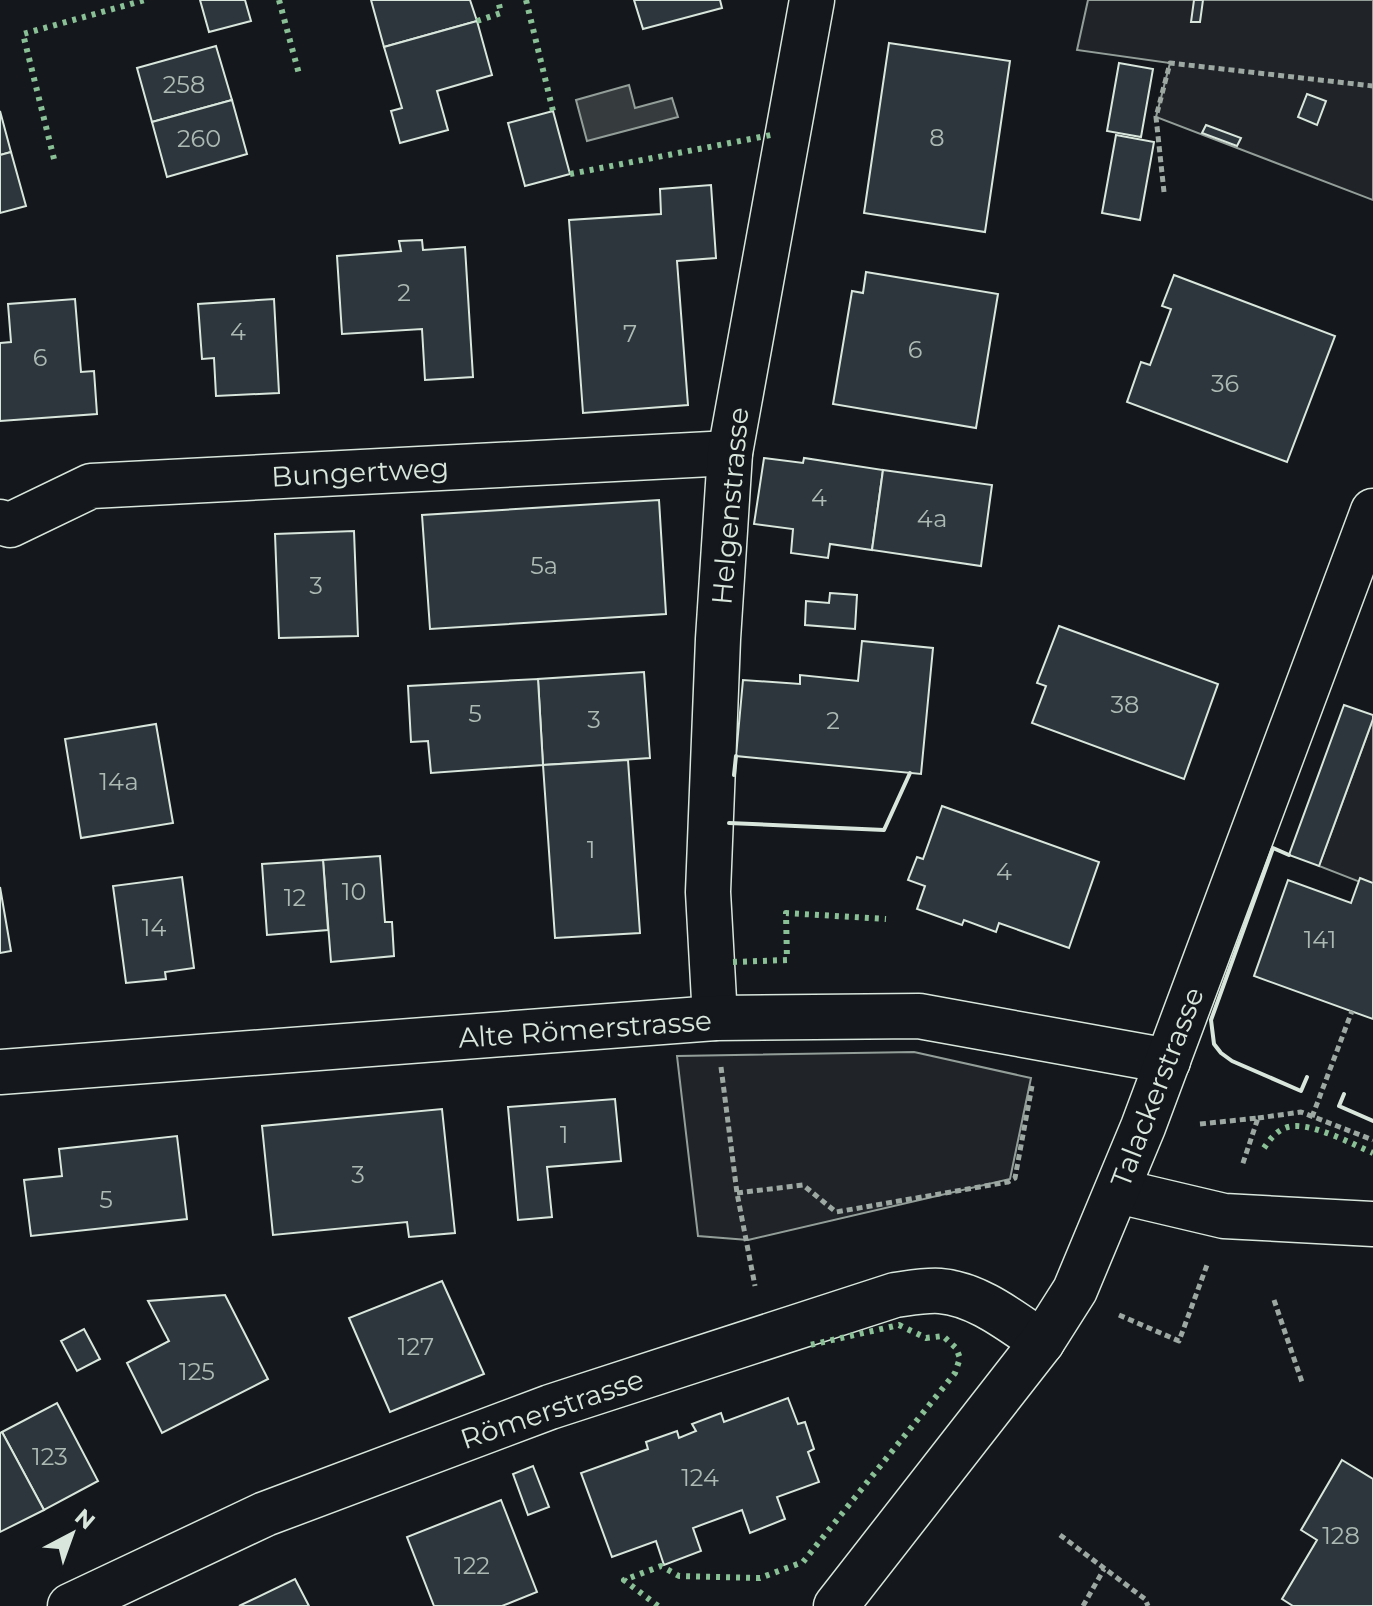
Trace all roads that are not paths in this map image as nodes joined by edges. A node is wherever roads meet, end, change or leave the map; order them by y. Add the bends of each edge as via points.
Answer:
1 (812, 0) edge
2 (730, 453) junction
3 (1373, 511) edge
4 (0, 522) edge
5 (715, 1018) junction
6 (1168, 1061) junction
7 (0, 1072) edge
8 (1118, 1191) junction
9 (1373, 1224) edge
10 (1042, 1342) junction
11 (70, 1606) edge
12 (836, 1606) edge

1 - 2 street, Helgenstrasse
2 - 4 street, Bungertweg via 91,486 10,525
2 - 5 street, Helgenstrasse via 708,892
3 - 6 street, Talackerstrasse
5 - 6 street, Alte Römerstrasse via 919,1016
5 - 7 street, Alte Römerstrasse
6 - 8 street, Talackerstrasse
8 - 9 street via 1224,1216
8 - 10 street, Talackerstrasse via 1075,1290
10 - 11 street, Römerstrasse via 962,1296 942,1291 895,1295 550,1407 265,1514
10 - 12 street, Talackerstrasse

